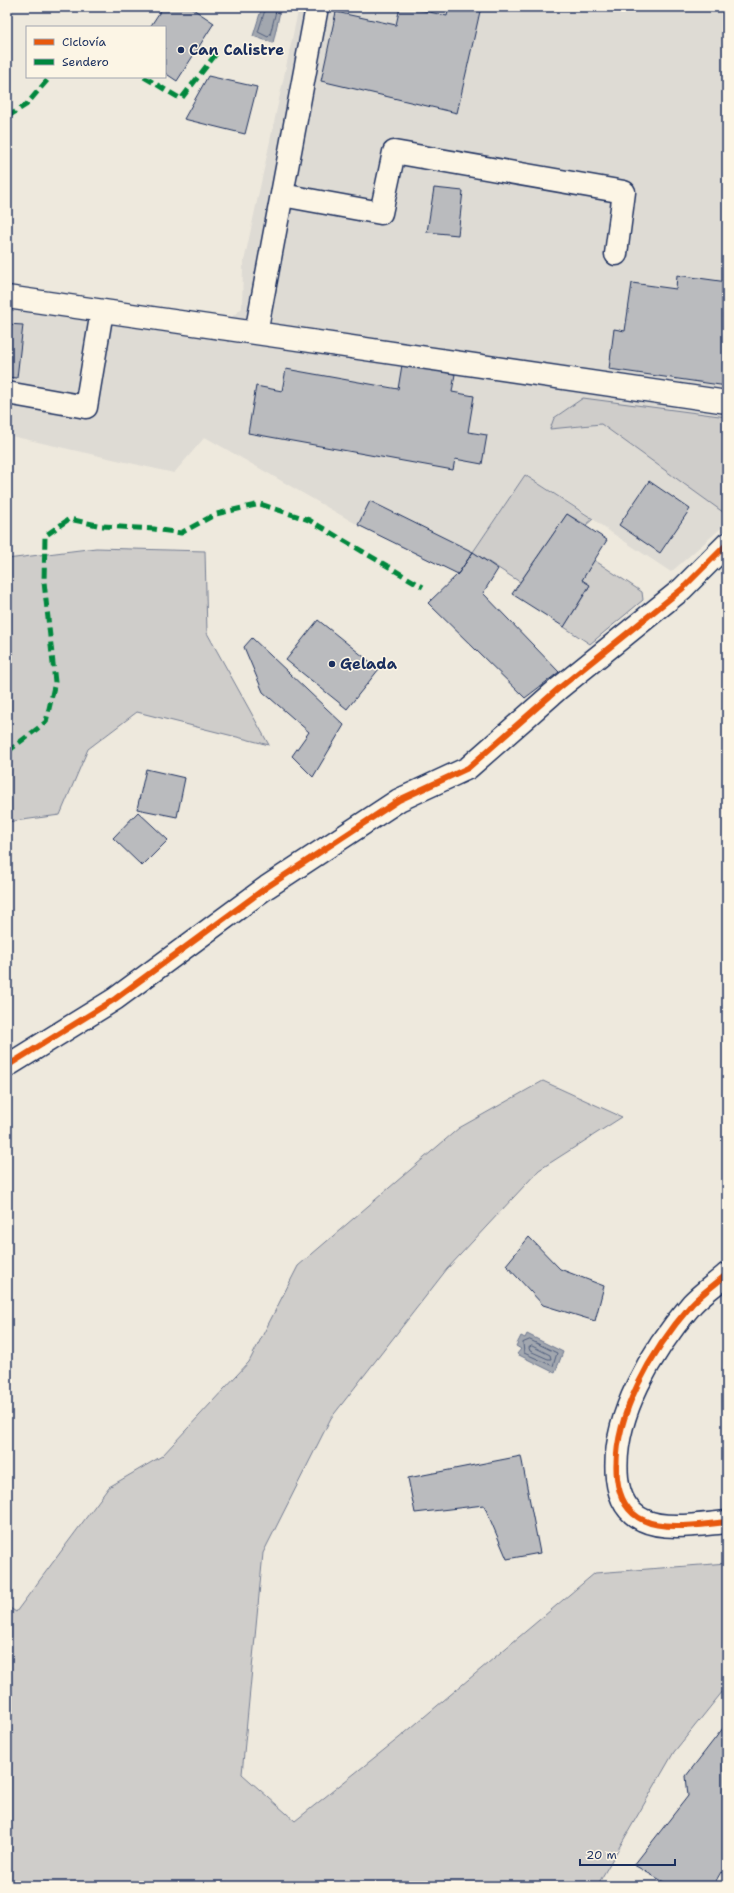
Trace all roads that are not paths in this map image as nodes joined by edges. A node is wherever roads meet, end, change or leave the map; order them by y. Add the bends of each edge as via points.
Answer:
1 (317, 7) edge
2 (282, 195) junction
3 (616, 254) dead end
4 (7, 297) edge
5 (102, 311) junction
6 (256, 333) junction
7 (7, 393) edge
8 (727, 402) edge
9 (727, 544) edge
10 (7, 1066) edge
11 (727, 1274) edge
12 (727, 1522) edge

1 - 2 street
2 - 3 street via 381,213 394,152 624,192
2 - 6 street
4 - 5 street
5 - 6 street
5 - 7 street via 86,407
6 - 8 street
9 - 10 street via 682,589 558,689 468,768 399,800 267,887 115,999
11 - 12 street via 693,1303 660,1346 640,1381 622,1421 615,1460 618,1489 625,1506 642,1520 663,1526

